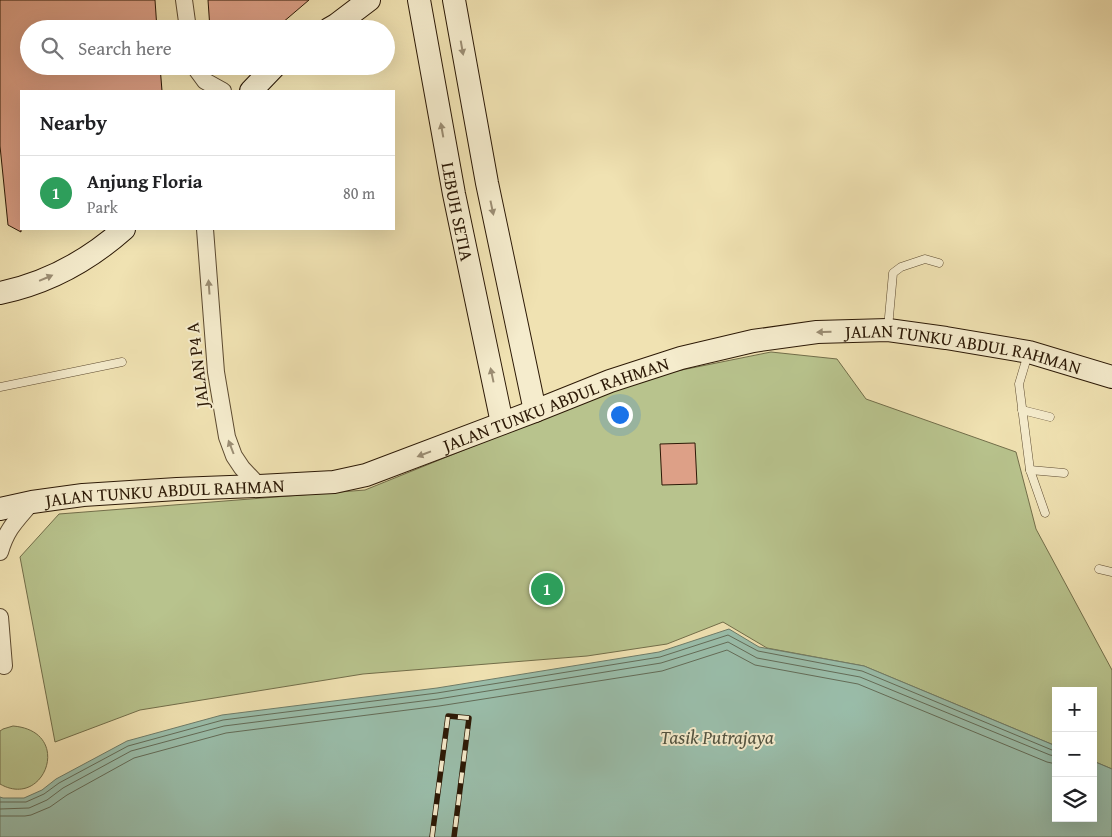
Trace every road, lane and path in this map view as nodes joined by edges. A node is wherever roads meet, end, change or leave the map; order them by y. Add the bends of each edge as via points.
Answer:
1 (184, 0) edge
2 (343, 0) edge
3 (369, 0) edge
4 (419, 0) edge
5 (454, 0) edge
6 (187, 20) edge
7 (322, 20) edge
8 (344, 20) edge
9 (201, 75) edge
10 (265, 75) edge
11 (250, 88) edge
12 (221, 90) edge
13 (123, 230) edge
14 (205, 230) edge
15 (939, 263) dead end
16 (0, 293) edge
17 (888, 330) junction
18 (1029, 352) junction
19 (122, 362) dead end
20 (1112, 377) edge
21 (0, 388) edge
22 (1022, 410) junction
23 (535, 411) junction
24 (1050, 417) dead end
25 (502, 423) junction
26 (1030, 470) junction
27 (1064, 473) dead end
28 (259, 486) junction
29 (32, 502) junction
30 (0, 509) edge
31 (1044, 513) dead end
32 (0, 552) edge
33 (1099, 569) dead end
34 (1112, 572) edge
35 (0, 617) edge
36 (4, 666) dead end

1 - 6 street
2 - 7 street
3 - 8 street
25 -> 4 street, LEBUH SETIA via 454,194
5 -> 23 street, LEBUH SETIA via 487,183
9 - 12 street
10 - 11 street
16 -> 13 street via 32,284 80,262
28 -> 14 street, JALAN P4 A via 234,456 227,437 216,372
15 - 17 lane via 925,260 901,267 893,273
17 - 18 street, JALAN TUNKU ABDUL RAHMAN
17 -> 23 street, JALAN TUNKU ABDUL RAHMAN via 817,332 753,341 681,358 610,380
18 - 20 street, JALAN TUNKU ABDUL RAHMAN
18 - 22 lane via 1019,384
19 - 21 lane
22 - 24 lane
22 - 26 lane
23 - 25 street, JALAN TUNKU ABDUL RAHMAN
25 -> 28 street, JALAN TUNKU ABDUL RAHMAN via 366,475 334,482
26 - 27 lane
26 - 31 lane
28 - 29 street, JALAN TUNKU ABDUL RAHMAN via 84,495
29 - 30 street, JALAN TUNKU ABDUL RAHMAN
29 - 32 street via 12,525
33 - 34 lane
35 - 36 street

